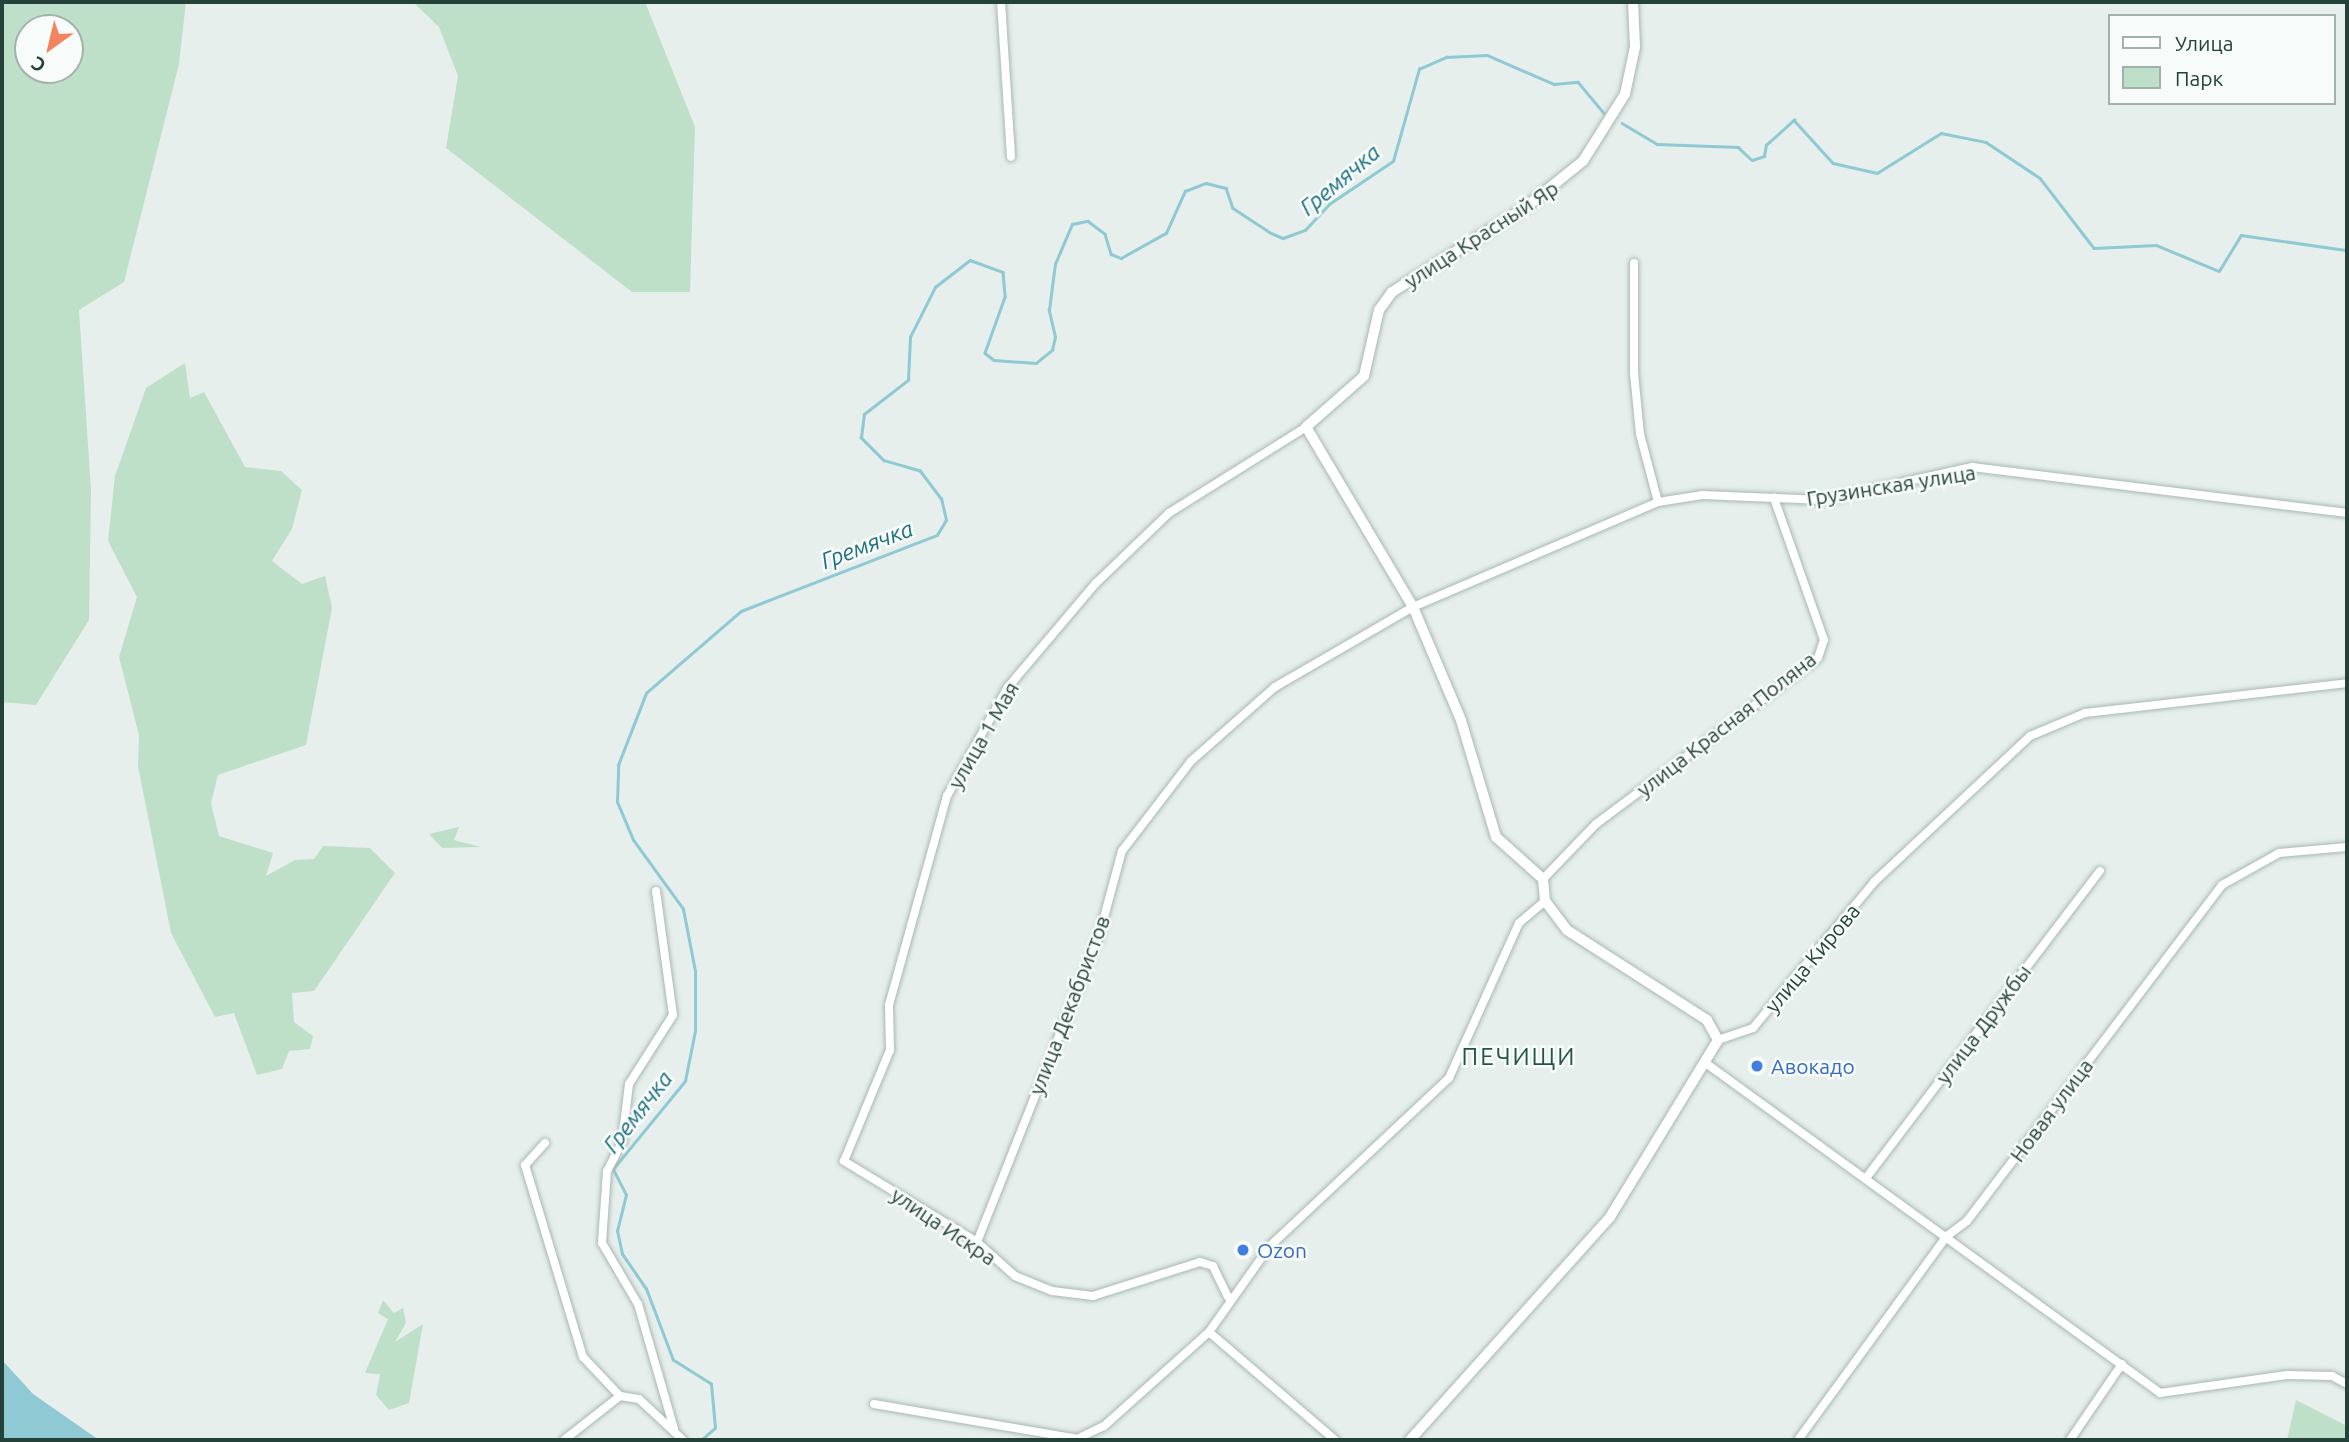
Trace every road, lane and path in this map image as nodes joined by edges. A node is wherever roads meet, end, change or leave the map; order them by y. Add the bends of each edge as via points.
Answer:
1 (1001, 2) edge
2 (1633, 2) edge
3 (1011, 157) dead end
4 (1634, 263) dead end
5 (1306, 427) junction
6 (1774, 498) junction
7 (1658, 502) junction
8 (2347, 513) edge
9 (1413, 607) junction
10 (2347, 683) edge
11 (2347, 847) edge
12 (2100, 871) dead end
13 (1543, 878) junction
14 (656, 891) dead end
15 (1545, 901) junction
16 (1718, 1040) junction
17 (1707, 1064) junction
18 (545, 1143) dead end
19 (845, 1161) joint
20 (1866, 1178) junction
21 (1947, 1236) junction
22 (977, 1242) junction
23 (1228, 1297) junction
24 (1209, 1332) junction
25 (2122, 1364) junction
26 (2347, 1384) edge
27 (620, 1396) junction
28 (874, 1404) dead end
29 (674, 1429) junction
30 (1083, 1439) edge
31 (564, 1440) edge
32 (683, 1440) edge
33 (1335, 1440) edge
34 (1410, 1440) edge
35 (1798, 1440) edge
36 (2070, 1440) edge

1 - 3 street
2 - 5 street, улица Красный Яр via 1632,69 1596,144 1567,178 1392,292 1379,310 1364,376
4 - 7 street via 1635,385
5 - 9 street
5 - 19 street, улица 1 Мая via 1169,513 1096,583 1008,687 947,796 889,1005 890,1050
6 - 7 street, Грузинская улица via 1702,495
6 - 8 street, Грузинская улица via 1825,500 1972,467
6 - 13 street, улица Красная Поляна via 1824,640 1818,658 1596,824
7 - 9 street, Грузинская улица
9 - 13 street via 1461,720 1496,837
9 - 22 street, улица Декабристов via 1275,687 1191,761 1128,841 1108,887 1099,936
10 - 16 street, улица Кирова via 2085,713 2029,736 1874,882 1753,1028
11 - 21 street, Новая улица via 2279,853 2222,885 1967,1221
12 - 20 street, улица Дружбы
13 - 15 street
14 - 29 street via 673,1015 629,1084 622,1142 607,1171 602,1243 638,1304
15 - 16 street via 1567,930 1707,1020
15 - 23 street via 1519,923 1449,1078 1270,1246
16 - 17 street
17 - 20 street
17 - 34 street via 1610,1217
18 - 27 street via 525,1165 583,1357
19 - 22 street, улица Искра
20 - 21 street
21 - 25 street
21 - 35 street, Новая улица
22 - 23 street, улица Искра via 1015,1276 1052,1292 1093,1296 1200,1262 1213,1266
23 - 24 street
24 - 30 street via 1104,1426
24 - 33 street
25 - 26 street via 2160,1392 2287,1375 2332,1376
25 - 36 street
27 - 29 street via 639,1399
27 - 31 street
28 - 30 street
29 - 32 street

